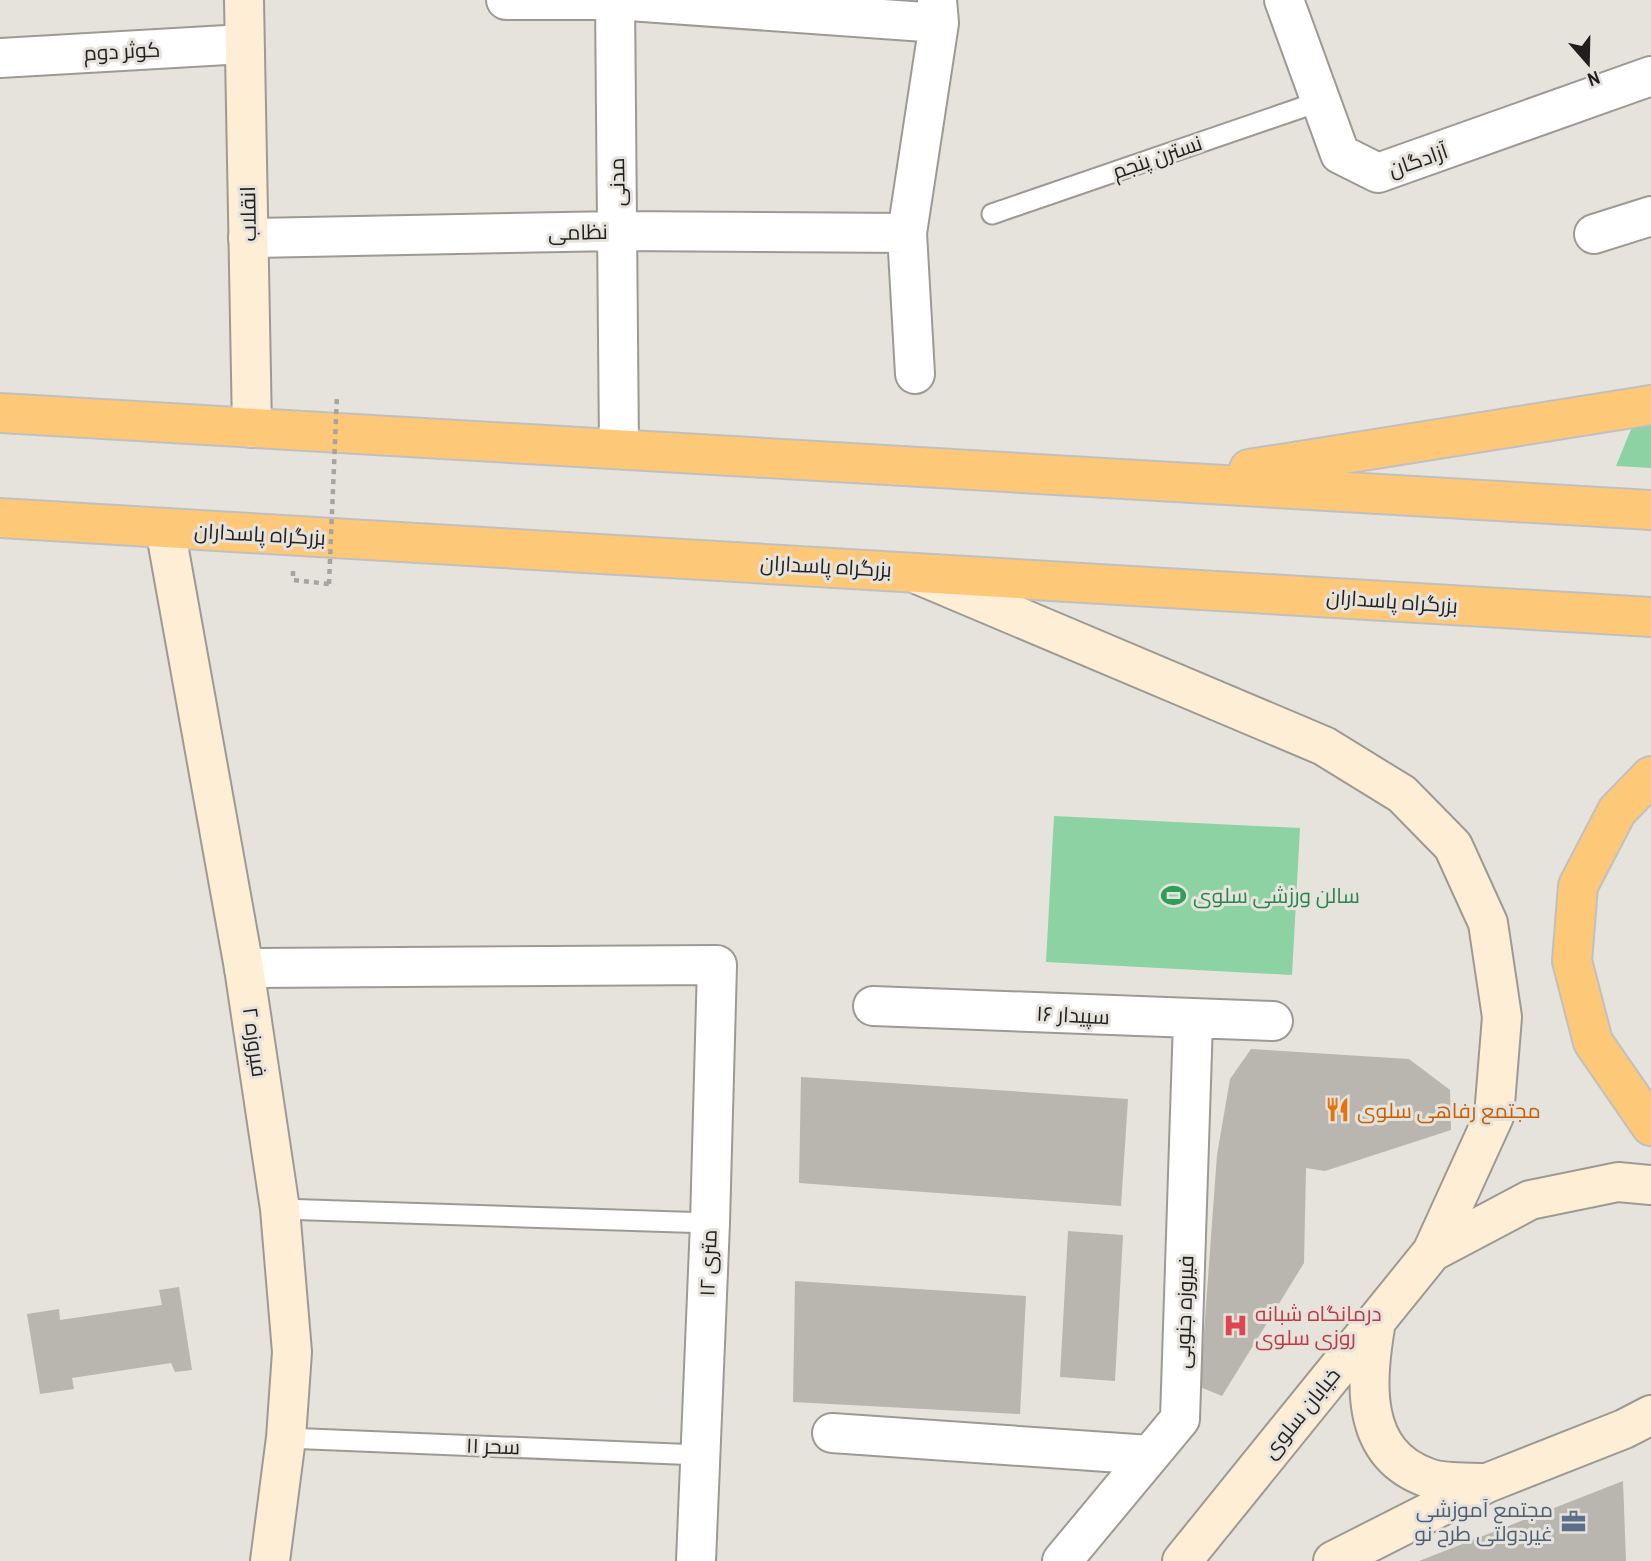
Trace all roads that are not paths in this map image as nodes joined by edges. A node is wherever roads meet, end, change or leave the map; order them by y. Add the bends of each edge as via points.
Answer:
1 (244, 0) edge
2 (506, 0) edge
3 (615, 0) edge
4 (1284, 0) edge
5 (938, 12) edge
6 (244, 44) junction
7 (0, 58) edge
8 (1651, 76) edge
9 (1321, 101) junction
10 (992, 214) dead end
11 (1651, 216) edge
12 (617, 231) junction
13 (907, 233) junction
14 (1594, 234) dead end
15 (248, 239) junction
16 (915, 374) dead end
17 (1651, 405) edge
18 (0, 413) edge
19 (252, 428) junction
20 (619, 449) junction
21 (1179, 481) junction
22 (1651, 510) edge
23 (0, 518) edge
24 (165, 528) junction
25 (910, 571) junction
26 (1651, 617) edge
27 (1651, 776) edge
28 (244, 968) junction
29 (873, 1006) dead end
30 (1193, 1021) junction
31 (1273, 1021) dead end
32 (1651, 1126) edge
33 (1651, 1185) edge
34 (280, 1209) junction
35 (710, 1223) junction
36 (1432, 1252) junction
37 (1377, 1319) junction
38 (1651, 1415) edge
39 (832, 1433) dead end
40 (286, 1438) junction
41 (700, 1455) junction
42 (1150, 1455) junction
43 (1487, 1483) junction
44 (270, 1561) edge
45 (696, 1561) edge
46 (1062, 1561) edge
47 (1182, 1561) edge
48 (1334, 1561) edge

1 - 6 main road, انقلاب
2 - 3 street
3 - 5 street
3 - 12 street, مدنی
4 - 9 street, آزادگان
5 - 13 street
6 - 7 street, کوثر دوم
6 - 15 main road, انقلاب
8 - 9 street, آزادگان via 1378,173 1340,153
9 - 10 lane, نسترن پنجم
11 - 14 street
12 - 13 street, نظامی
12 - 15 street, نظامی
12 - 20 street, مدنی
13 - 16 street
15 - 19 main road, انقلاب
17 - 21 highway
18 - 19 highway
19 - 20 highway
20 - 21 highway
21 - 22 highway
23 - 24 highway, بزرگراه پاسداران
24 - 25 highway, بزرگراه پاسداران
24 - 28 main road, فیروزه ٢
25 - 26 highway, بزرگراه پاسداران
25 - 36 main road via 1324,746 1402,794 1453,846 1488,923 1502,1017 1494,1116
27 - 32 highway via 1617,811 1578,886 1572,961 1593,1042
28 - 34 main road, فیروزه ٢
28 - 35 street, ۱۲ متری via 717,965
29 - 30 street, سپیدار ۱۶
30 - 31 street, سپیدار ۱۶
30 - 42 street, فیروزه جنوبی via 1180,1419
33 - 36 main road, خیابان سلوی via 1618,1182 1530,1200
34 - 35 lane
34 - 40 main road, فیروزه ٢ via 292,1352
35 - 41 street, ۱۲ متری
36 - 37 main road, خیابان سلوی
37 - 43 main road via 1367,1372 1372,1420 1391,1456 1428,1479
37 - 47 main road, خیابان سلوی
38 - 43 main road
39 - 42 street
40 - 41 lane, سحر ۱۱
40 - 44 main road, فیروزه ٢
41 - 45 street, ۱۲ متری
42 - 46 street, فیروزه جنوبی
43 - 48 main road

